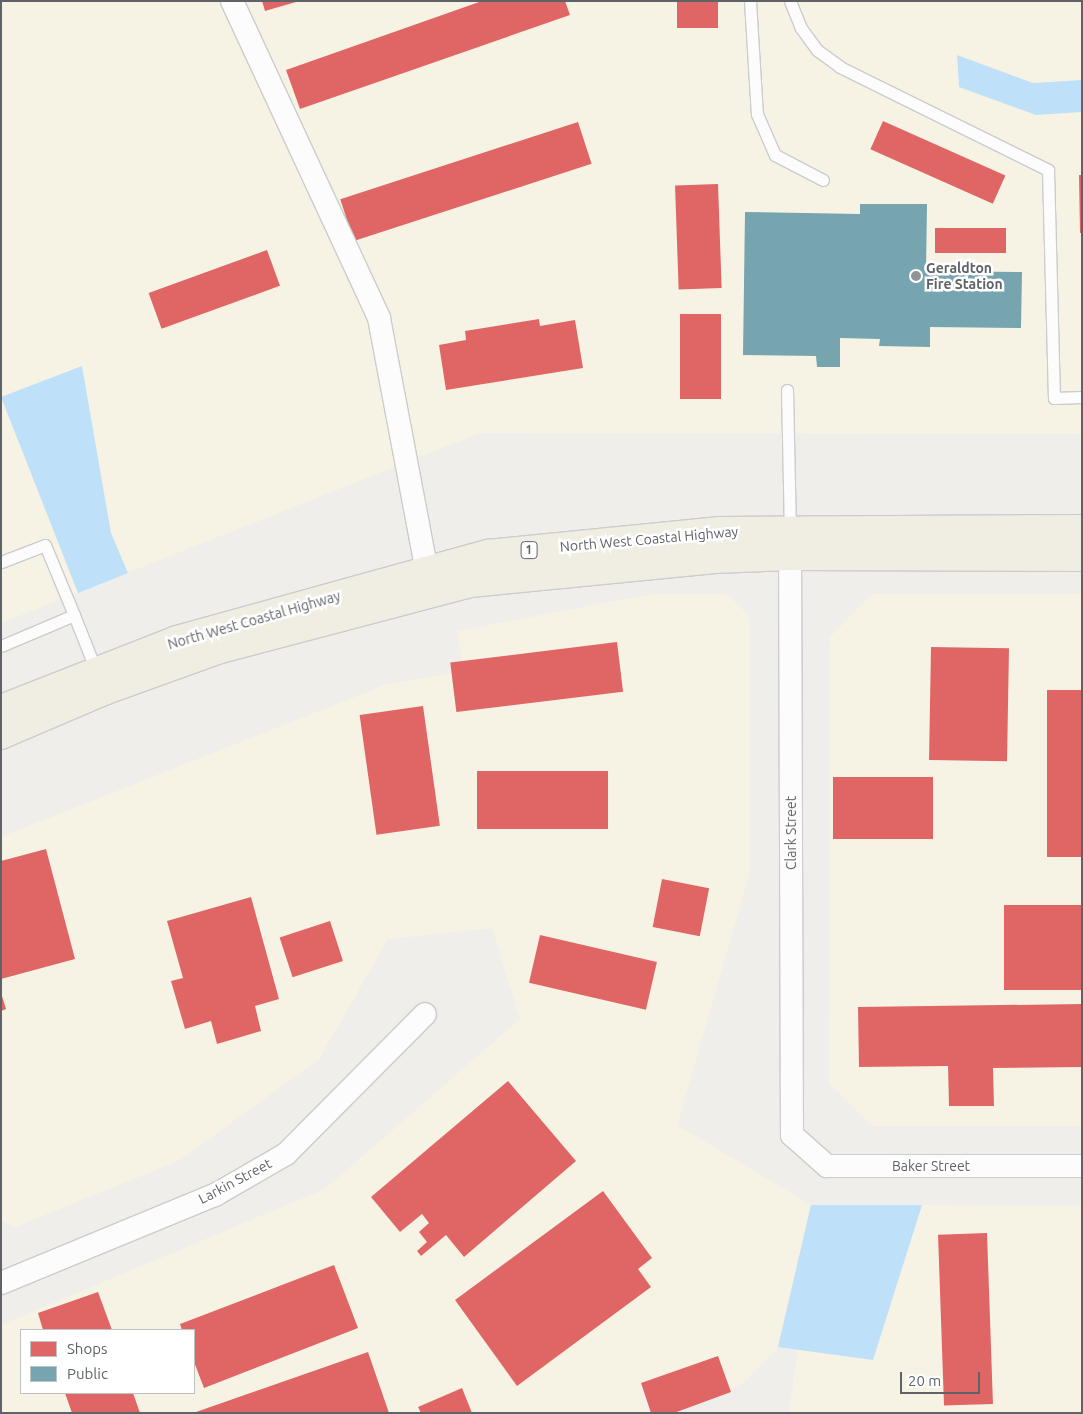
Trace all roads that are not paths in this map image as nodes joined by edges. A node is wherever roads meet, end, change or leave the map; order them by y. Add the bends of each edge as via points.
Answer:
1 (232, 1) edge
2 (750, 1) edge
3 (790, 1) edge
4 (823, 180) dead end
5 (787, 390) dead end
6 (1082, 397) edge
7 (1082, 529) edge
8 (790, 544) junction
9 (1082, 557) edge
10 (1, 562) edge
11 (427, 570) junction
12 (74, 615) junction
13 (1, 646) edge
14 (101, 681) junction
15 (1, 710) edge
16 (1, 735) edge
17 (425, 1014) dead end
18 (792, 1135) joint
19 (1082, 1166) edge
20 (1, 1284) edge

1 - 11 street via 379,318
2 - 4 lane via 757,114 776,155
3 - 6 lane via 802,28 817,50 840,67 1048,170 1054,398
5 - 8 lane
7 - 8 highway, North West Coastal Highway / 1
8 - 9 highway, North West Coastal Highway / 1
8 - 11 highway, North West Coastal Highway / 1 via 718,531 488,554
8 - 14 highway, North West Coastal Highway / 1 via 715,559 470,583
8 - 18 street, Clark Street
10 - 12 lane via 45,545
11 - 14 highway, North West Coastal Highway / 1 via 177,640
12 - 13 lane
12 - 14 lane
14 - 15 highway, North West Coastal Highway / 1
14 - 16 highway, North West Coastal Highway / 1
17 - 20 street, Larkin Street via 286,1154 215,1195
18 - 19 street, Baker Street via 828,1166

